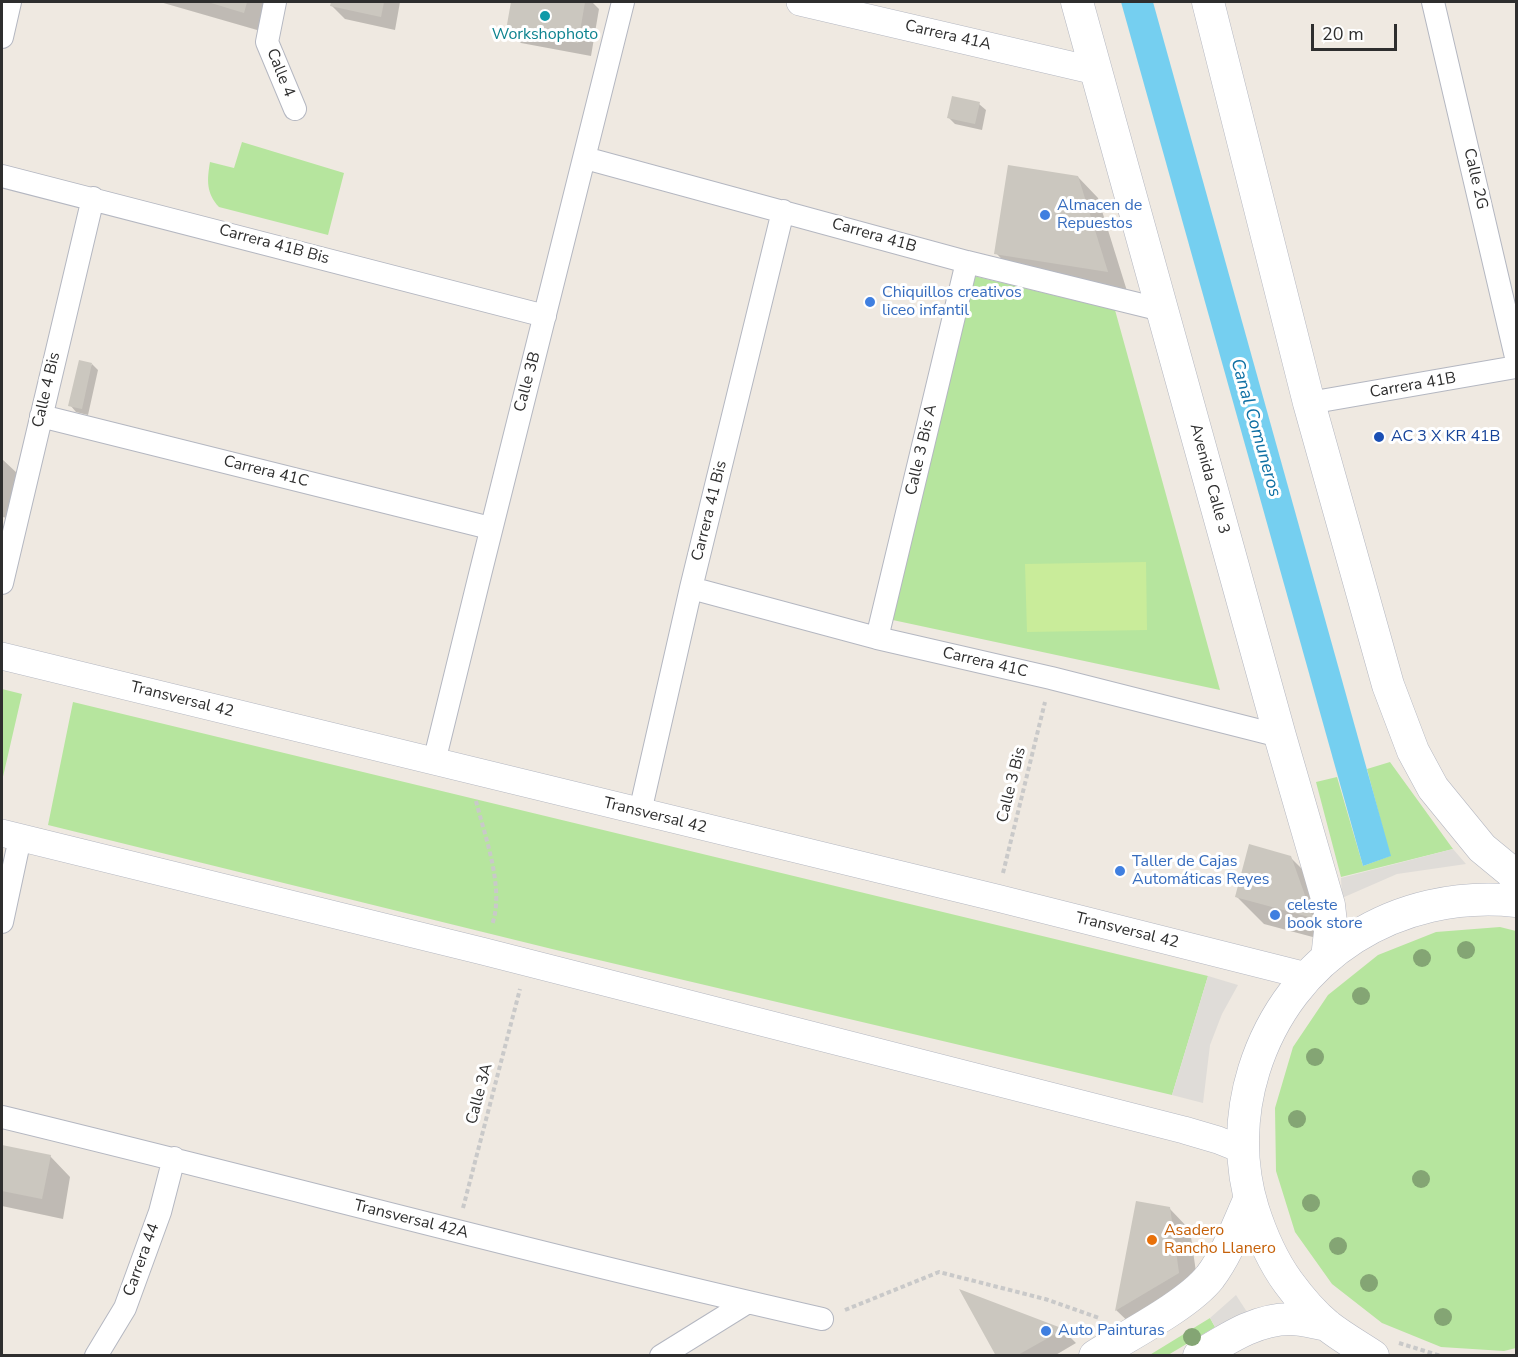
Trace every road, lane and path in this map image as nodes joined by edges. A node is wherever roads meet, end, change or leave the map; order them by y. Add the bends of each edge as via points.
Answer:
1 (10, 2) edge
2 (275, 2) edge
3 (623, 2) edge
4 (800, 2) edge
5 (1077, 2) edge
6 (1208, 2) edge
7 (1433, 2) edge
8 (2, 37) edge
9 (1096, 71) junction
10 (295, 109) dead end
11 (585, 158) junction
12 (2, 176) edge
13 (93, 198) junction
14 (783, 210) junction
15 (967, 262) junction
16 (1162, 310) junction
17 (545, 316) junction
18 (1516, 357) edge
19 (1516, 367) edge
20 (1309, 404) junction
21 (41, 416) junction
22 (490, 528) junction
23 (2, 583) edge
24 (691, 588) junction
25 (877, 638) junction
26 (2, 656) edge
27 (1051, 678) junction
28 (1280, 736) junction
29 (434, 762) junction
30 (469, 771) junction
31 (640, 812) junction
32 (11, 836) edge
33 (1516, 876) edge
34 (997, 898) junction
35 (1516, 901) edge
36 (2, 922) edge
37 (482, 951) junction
38 (527, 963) junction
39 (1317, 967) junction
40 (2, 1117) edge
41 (1243, 1150) junction
42 (174, 1158) junction
43 (1250, 1198) junction
44 (457, 1232) junction
45 (748, 1302) junction
46 (822, 1319) joint
47 (1104, 1320) dead end
48 (1327, 1325) junction
49 (1382, 1348) edge
50 (96, 1356) edge
51 (661, 1356) edge
52 (1095, 1356) edge
53 (1199, 1356) edge
54 (1441, 1356) edge

1 - 8 street
2 - 10 street, Calle 4 via 267,42
3 - 11 street, Calle 3B
4 - 9 street, Carrera 41A
5 - 9 main road, Avenida Calle 3
6 - 20 main road
7 - 18 street, Calle 2G
9 - 16 main road, Avenida Calle 3
11 - 14 street, Carrera 41B
11 - 17 street, Calle 3B
12 - 13 street, Carrera 41B Bis
13 - 17 street, Carrera 41B Bis
13 - 21 street, Calle 4 Bis
14 - 15 street, Carrera 41B
14 - 24 street, Carrera 41 Bis
15 - 16 street, Carrera 41B
15 - 25 street, Calle 3 Bis A
16 - 28 main road, Avenida Calle 3
17 - 22 street, Calle 3B
19 - 20 street, Carrera 41B
20 - 33 main road via 1388,685 1413,751 1433,788 1465,828
21 - 22 street, Carrera 41C
21 - 23 street, Calle 4 Bis
22 - 29 street, Calle 3B
24 - 25 street, Carrera 41C
24 - 31 street, Carrera 41 Bis
25 - 27 street, Carrera 41C
26 - 29 street, Transversal 42
27 - 28 street, Carrera 41C
27 - 34 path, Calle 3 Bis
28 - 39 main road, Avenida Calle 3 via 1329,905 1331,923
29 - 30 street, Transversal 42
30 - 31 street, Transversal 42
30 - 37 path via 493,871 496,900 496,914
31 - 34 street, Transversal 42
32 - 36 street
32 - 37 street
34 - 39 street, Transversal 42
35 - 39 main road via 1492,898 1421,907 1355,936
37 - 38 street
38 - 41 street via 1184,1130
38 - 44 path, Calle 3A
39 - 41 main road via 1283,1007 1261,1049 1250,1082
40 - 42 street, Transversal 42A
41 - 43 main road
42 - 44 street, Transversal 42A
42 - 50 street, Carrera 44 via 160,1212 125,1308
43 - 48 main road via 1259,1227 1287,1281
43 - 52 main road via 1224,1256 1209,1278 1185,1300
44 - 45 street, Transversal 42A
45 - 46 street, Transversal 42A
45 - 51 street
46 - 47 path via 939,1272 1045,1299
48 - 49 main road
48 - 53 main road via 1273,1320 1251,1327
49 - 54 path

